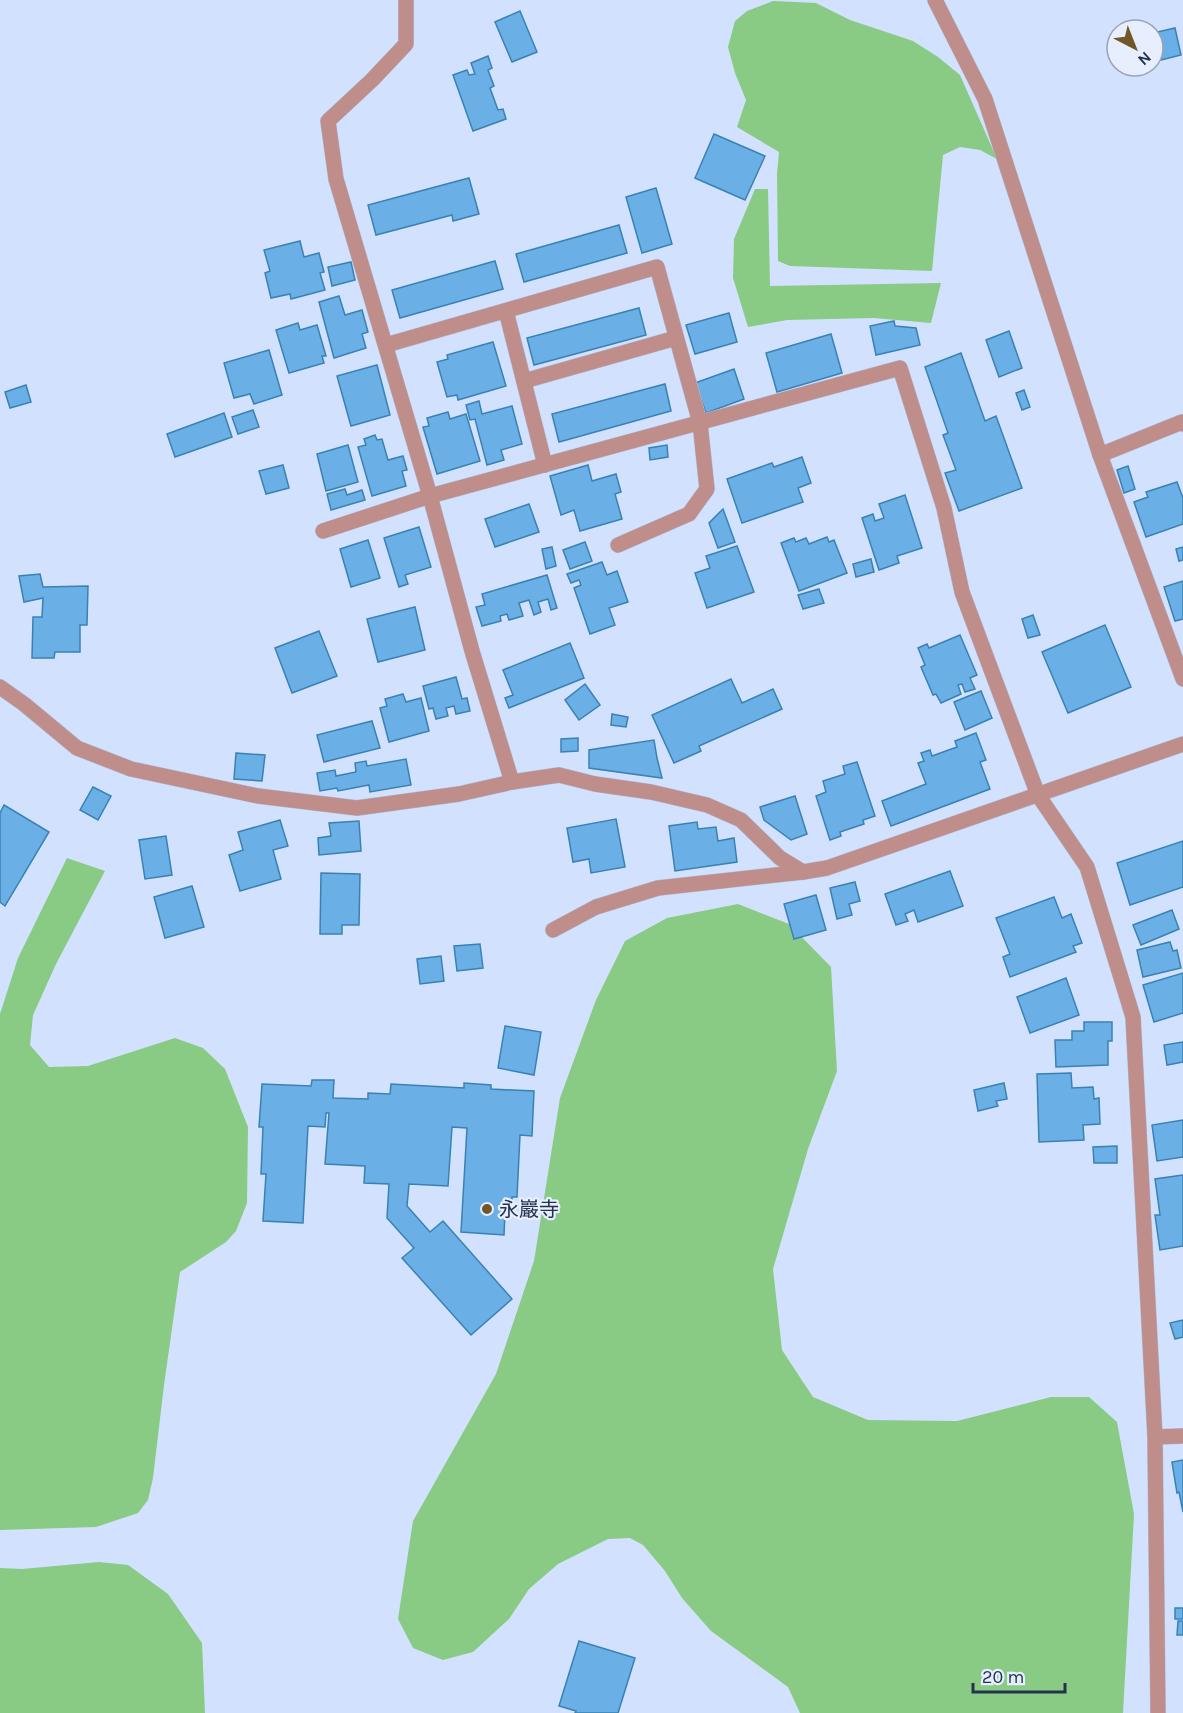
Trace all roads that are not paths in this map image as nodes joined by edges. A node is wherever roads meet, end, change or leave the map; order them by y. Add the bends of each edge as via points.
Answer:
1 (406, 0) edge
2 (935, 0) edge
3 (506, 311) junction
4 (676, 338) junction
5 (386, 345) junction
6 (524, 381) junction
7 (700, 423) junction
8 (1183, 424) edge
9 (1100, 455) junction
10 (545, 465) junction
11 (430, 496) junction
12 (323, 531) dead end
13 (618, 545) dead end
14 (1183, 680) edge
15 (0, 687) edge
16 (1183, 744) edge
17 (512, 782) junction
18 (1038, 795) junction
19 (803, 872) junction
20 (553, 930) dead end
21 (1183, 1436) edge
22 (1155, 1437) junction
23 (1158, 1713) edge

1 - 5 street via 406,44 327,121 336,179
2 - 9 street via 985,99
3 - 4 street via 657,267
3 - 5 street
3 - 6 street
4 - 6 street
4 - 7 street
5 - 11 street
6 - 10 street
7 - 10 street
7 - 13 street via 707,489 689,514
7 - 18 street via 900,368 944,508 962,592
8 - 9 street
9 - 14 street
10 - 11 street
11 - 12 street
11 - 17 street
15 - 17 street via 77,748 131,769 258,796 357,808 459,794
16 - 18 street
17 - 19 street via 559,775 707,805 741,820 780,858
18 - 19 street via 827,868
18 - 22 street via 1087,867 1133,1017
19 - 20 street via 658,888 596,907
21 - 22 street
22 - 23 street

